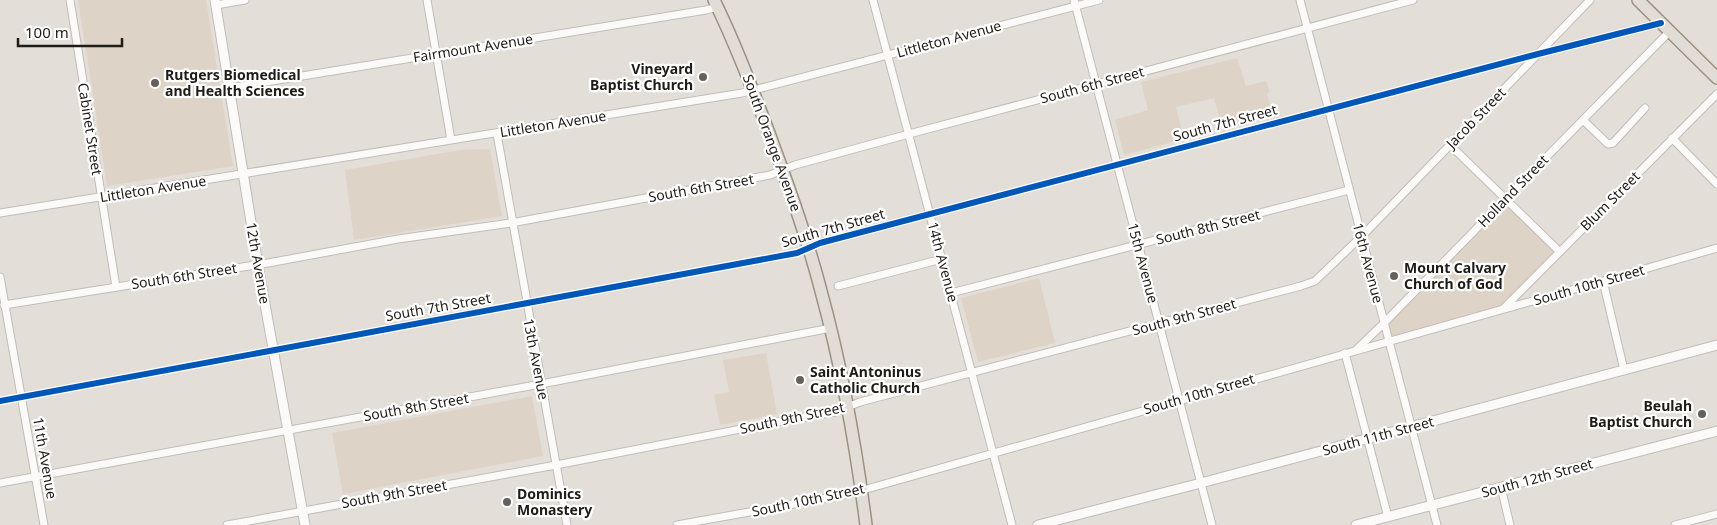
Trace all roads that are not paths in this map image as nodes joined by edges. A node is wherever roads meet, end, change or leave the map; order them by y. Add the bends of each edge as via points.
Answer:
1 (70, 0) edge
2 (245, 0) edge
3 (427, 0) edge
4 (873, 0) edge
5 (1099, 0) edge
6 (1300, 0) edge
7 (1412, 0) edge
8 (1590, 0) edge
9 (1638, 0) edge
10 (216, 2) edge
11 (1074, 3) edge
12 (716, 4) edge
13 (1307, 27) junction
14 (1665, 27) junction
15 (437, 54) junction
16 (1538, 54) junction
17 (888, 55) junction
18 (1717, 78) edge
19 (1096, 84) junction
20 (229, 88) junction
21 (753, 91) junction
22 (1717, 94) edge
23 (1645, 108) dead end
24 (1328, 109) junction
25 (1582, 120) junction
26 (496, 134) junction
27 (909, 134) junction
28 (1672, 138) junction
29 (451, 140) junction
30 (1450, 145) junction
31 (1117, 165) junction
32 (783, 171) junction
33 (243, 175) junction
34 (1717, 184) edge
35 (1349, 190) junction
36 (101, 197) junction
37 (1506, 199) junction
38 (0, 213) edge
39 (931, 214) junction
40 (511, 223) junction
41 (1361, 236) junction
42 (1138, 245) junction
43 (809, 248) junction
44 (1717, 248) edge
45 (1560, 252) junction
46 (942, 259) junction
47 (258, 264) junction
48 (0, 277) edge
49 (1603, 281) junction
50 (838, 286) dead end
51 (116, 287) junction
52 (951, 293) junction
53 (4, 304) junction
54 (526, 304) junction
55 (1503, 309) junction
56 (1159, 323) junction
57 (1384, 323) junction
58 (831, 328) junction
59 (1389, 341) junction
60 (1717, 345) edge
61 (273, 350) junction
62 (1355, 350) junction
63 (1345, 353) junction
64 (1624, 370) junction
65 (972, 372) junction
66 (541, 384) junction
67 (21, 397) junction
68 (1179, 400) junction
69 (0, 401) edge
70 (848, 408) junction
71 (1411, 427) junction
72 (288, 431) junction
73 (1717, 431) edge
74 (1368, 438) junction
75 (993, 452) junction
76 (556, 465) junction
77 (36, 477) junction
78 (0, 483) edge
79 (1201, 483) junction
80 (1501, 487) junction
81 (862, 490) junction
82 (1432, 505) junction
83 (302, 511) junction
84 (1717, 514) edge
85 (1388, 517) junction
86 (44, 525) edge
87 (227, 525) edge
88 (305, 525) edge
89 (567, 525) edge
90 (677, 525) edge
91 (866, 525) edge
92 (1012, 525) edge
93 (1038, 525) edge
94 (1212, 525) edge
95 (1356, 525) edge
96 (1437, 525) edge
97 (1510, 525) edge
98 (1675, 525) edge

1 - 36 street, Cabinet Street
2 - 10 street
3 - 15 street
4 - 17 street, 14th Avenue
5 - 11 street, Littleton Avenue
6 - 13 street, 16th Avenue
7 - 13 street, South 6th Street
8 - 16 street, Jacob Street
9 - 14 main road
10 - 20 street, 12th Avenue
11 - 17 street, Littleton Avenue
11 - 19 street, 15th Avenue
12 - 15 street, Fairmount Avenue via 706,10
12 - 21 main road, South Orange Avenue
13 - 19 street, South 6th Street
13 - 24 street, 16th Avenue
14 - 16 street, South 7th Street
14 - 18 main road
14 - 25 street, Holland Street
15 - 20 street, Fairmount Avenue
15 - 29 street
16 - 24 street, South 7th Street
16 - 30 street, Jacob Street
17 - 21 street, Littleton Avenue
17 - 27 street, 14th Avenue
19 - 27 street, South 6th Street
19 - 31 street, 15th Avenue
20 - 33 street, 12th Avenue
21 - 26 street, Littleton Avenue
21 - 32 main road, South Orange Avenue
22 - 28 street, Blum Street
23 - 25 street via 1613,143 1608,144
24 - 31 street, South 7th Street
24 - 35 street, 16th Avenue
25 - 37 street, Holland Street
26 - 29 street, Littleton Avenue
26 - 40 street, 13th Avenue
27 - 32 street, South 6th Street
27 - 39 street, 14th Avenue
28 - 34 street
28 - 45 street, Blum Street
29 - 33 street, Littleton Avenue
30 - 37 street
30 - 41 street, Jacob Street
31 - 39 street, South 7th Street
31 - 42 street, 15th Avenue
32 - 40 street, South 6th Street
32 - 43 main road, South Orange Avenue
33 - 36 street, Littleton Avenue
33 - 47 street, 12th Avenue
35 - 41 street, 16th Avenue
35 - 42 street, South 8th Street
36 - 38 street, Littleton Avenue
36 - 51 street, Cabinet Street
37 - 45 street
37 - 57 street, Holland Street
39 - 43 street, South 7th Street
39 - 46 street, 14th Avenue
40 - 47 street, South 6th Street
40 - 54 street, 13th Avenue
41 - 56 street, South 9th Street via 1315,281
41 - 57 street, 16th Avenue
42 - 52 street, South 8th Street
42 - 56 street, 15th Avenue
43 - 54 street, South 7th Street via 797,253
43 - 58 main road, South Orange Avenue
44 - 49 street, South 10th Street
45 - 55 street, Blum Street
46 - 50 street
46 - 52 street, 14th Avenue
47 - 51 street, South 6th Street
47 - 61 street, 12th Avenue
48 - 53 street, 11th Avenue
49 - 55 street, South 10th Street
49 - 64 street
51 - 53 street, South 6th Street
52 - 65 street, 14th Avenue
53 - 67 street, 11th Avenue
54 - 61 street, South 7th Street
54 - 66 street, 13th Avenue
55 - 59 street, South 10th Street
56 - 65 street, South 9th Street
56 - 68 street, 15th Avenue
57 - 59 street, 16th Avenue
57 - 62 street, Holland Street
58 - 66 street, South 8th Street
58 - 70 main road, South Orange Avenue
59 - 62 street, South 10th Street
59 - 71 street, 16th Avenue
60 - 64 street, South 11th Street
61 - 67 street, South 7th Street
61 - 72 street, 12th Avenue
62 - 63 street, South 10th Street
63 - 68 street, South 10th Street
63 - 74 street
64 - 71 street, South 11th Street
65 - 70 street, South 9th Street
65 - 75 street, 14th Avenue
66 - 72 street, South 8th Street
66 - 76 street, 13th Avenue
67 - 69 street, South 7th Street
67 - 77 street, 11th Avenue
68 - 75 street, South 10th Street
68 - 79 street, 15th Avenue
70 - 76 street, South 9th Street
70 - 81 main road, South Orange Avenue
71 - 74 street, South 11th Street
71 - 82 street, 16th Avenue
72 - 77 street, South 8th Street
72 - 83 street, 12th Avenue
73 - 80 street, South 12th Street
74 - 79 street, South 11th Street
74 - 85 street
75 - 81 street, South 10th Street
75 - 92 street, 14th Avenue
76 - 83 street, South 9th Street
76 - 89 street, 13th Avenue
77 - 78 street, South 8th Street
77 - 86 street, 11th Avenue
79 - 93 street, South 11th Street
79 - 94 street, 15th Avenue
80 - 82 street, South 12th Street
80 - 97 street
81 - 90 street, South 10th Street
81 - 91 main road, South Orange Avenue
82 - 85 street, South 12th Street
82 - 96 street, 16th Avenue
83 - 87 street, South 9th Street
83 - 88 street, 12th Avenue
84 - 98 street
85 - 95 street, South 12th Street

